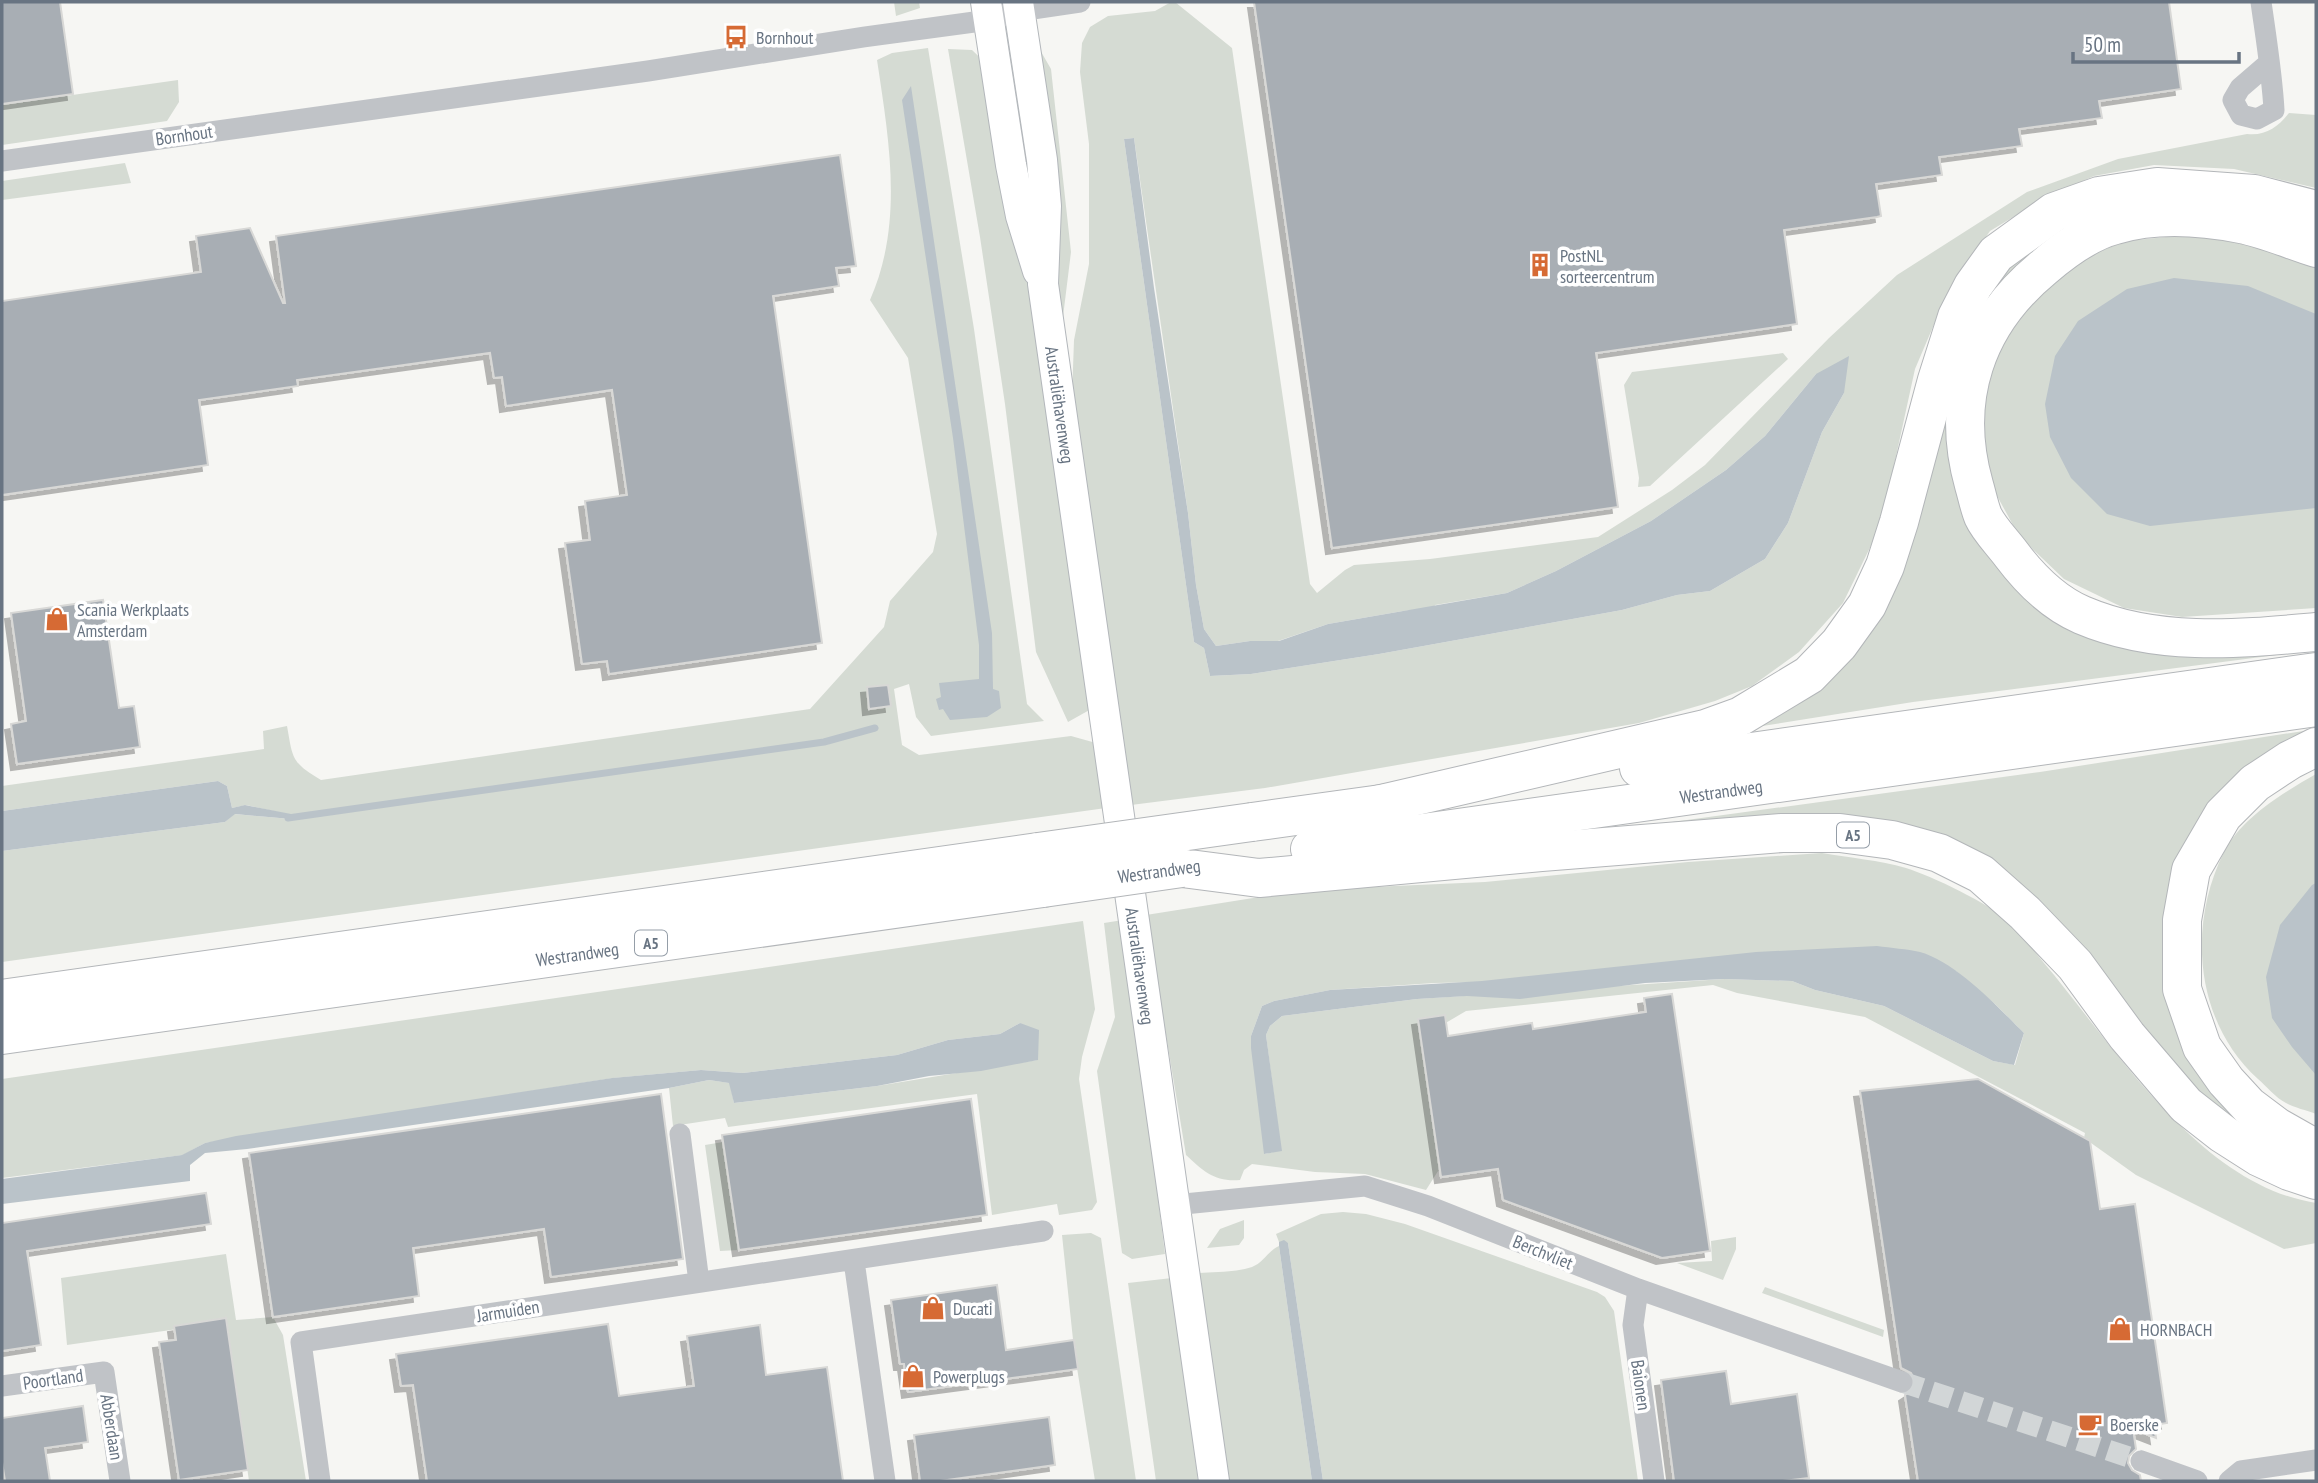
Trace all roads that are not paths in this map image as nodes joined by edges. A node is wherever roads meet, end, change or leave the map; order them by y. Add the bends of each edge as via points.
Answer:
1 (1080, 2) edge
2 (2261, 2) edge
3 (1019, 6) edge
4 (988, 11) edge
5 (2269, 63) junction
6 (2, 161) edge
7 (2316, 210) edge
8 (2316, 248) edge
9 (1043, 284) junction
10 (2316, 632) edge
11 (2316, 672) edge
12 (2316, 707) edge
13 (2316, 747) edge
14 (1377, 805) junction
15 (1256, 852) junction
16 (1041, 870) junction
17 (2, 999) edge
18 (2, 1035) edge
19 (680, 1134) dead end
20 (2316, 1146) edge
21 (2316, 1180) edge
22 (1174, 1205) junction
23 (1043, 1231) dead end
24 (854, 1261) junction
25 (699, 1282) junction
26 (1638, 1289) junction
27 (104, 1373) joint
28 (1902, 1381) tunnel mouth
29 (2, 1386) edge
30 (2316, 1460) edge
31 (2141, 1461) tunnel mouth
32 (120, 1481) edge
33 (320, 1481) edge
34 (885, 1481) edge
35 (1214, 1481) edge
36 (1654, 1481) edge
37 (2197, 1481) edge
38 (2230, 1481) edge

1 - 3 street
2 - 5 street
3 - 4 street, Bornhout
3 - 9 street, Australiëhavenweg via 1046,206
4 - 6 street, Bornhout via 864,37 660,69
4 - 9 street, Australiëhavenweg via 1021,216
5 - 5 street via 2274,110 2257,119 2241,115 2233,100
7 - 14 highway, A5 via 2254,194 2157,187 2099,195 2054,212 1996,254 1973,286 1957,317 1937,380 1885,566 1867,605 1839,645 1809,674 1741,716 1704,729
8 - 10 highway via 2241,224 2171,216 2114,225 2084,238 2034,276 1988,332 1970,376 1965,444 1983,517 2028,576 2081,615 2144,635 2185,638 2241,639
9 - 22 street, Australiëhavenweg
11 - 14 highway, Westrandweg / A5
12 - 15 highway, Westrandweg / A5
13 - 20 highway via 2255,783 2223,815 2191,870 2182,920 2182,989 2202,1047 2226,1081 2277,1127
14 - 15 highway, Westrandweg / A5
15 - 16 highway, Westrandweg / A5, bridge
15 - 16 highway, Westrandweg / A5, bridge via 1182,867
15 - 21 highway, A5 via 1541,852 1782,833 1840,833 1939,853 1981,874 2075,965 2186,1105 2259,1157
16 - 17 highway, Westrandweg / A5
16 - 18 highway, Westrandweg / A5
19 - 25 street
22 - 26 street, Berchvliet via 1365,1186 1428,1206
22 - 35 street, Australiëhavenweg
23 - 24 street, Jarmuiden
24 - 25 street, Jarmuiden
24 - 34 street
25 - 33 street, Jarmuiden via 301,1342
26 - 28 street, Berchvliet
26 - 36 street, Baionen via 1633,1325
27 - 29 street, Poortland
27 - 32 street, Abberdaan
30 - 38 street via 2241,1471
31 - 37 street

